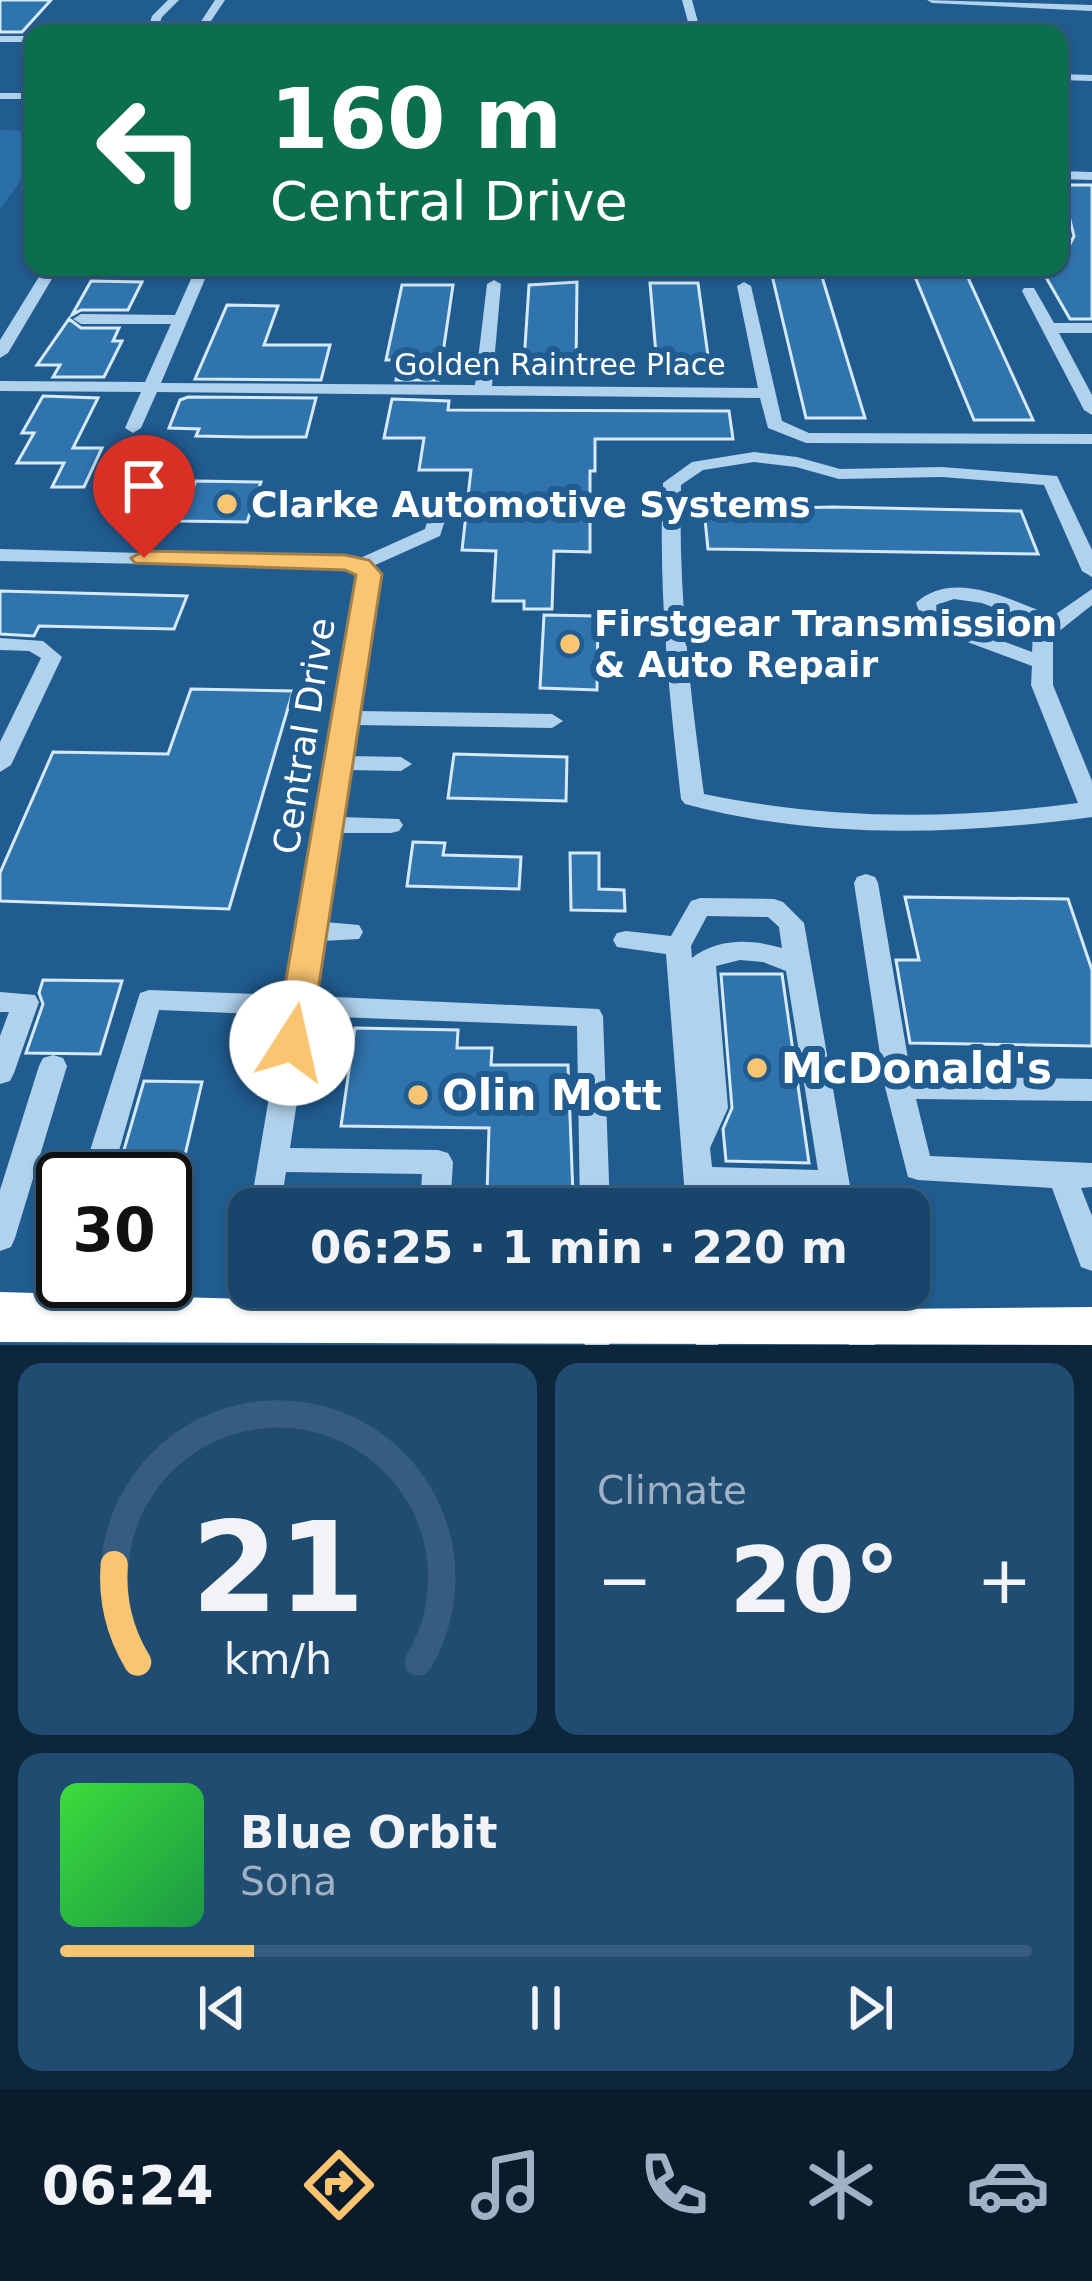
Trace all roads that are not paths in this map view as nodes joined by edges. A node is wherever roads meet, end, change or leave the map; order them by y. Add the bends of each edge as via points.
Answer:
1 (174, 0) edge
2 (932, 0) edge
3 (1092, 8) edge
4 (153, 24) edge
5 (1089, 78) edge
6 (1092, 99) edge
7 (46, 276) edge
8 (198, 279) dead end
9 (494, 284) dead end
10 (744, 286) dead end
11 (1029, 291) dead end
12 (81, 319) dead end
13 (180, 320) junction
14 (1049, 328) junction
15 (1092, 328) edge
16 (7, 330) edge
17 (0, 353) edge
18 (0, 386) edge
19 (151, 387) junction
20 (483, 390) junction
21 (766, 393) junction
22 (1092, 410) edge
23 (133, 428) dead end
24 (1092, 439) edge
25 (439, 511) dead end
26 (0, 555) edge
27 (360, 565) junction
28 (1092, 572) edge
29 (1092, 596) edge
30 (1055, 624) junction
31 (0, 644) edge
32 (1042, 663) junction
33 (347, 718) junction
34 (552, 721) dead end
35 (339, 763) junction
36 (400, 764) dead end
37 (0, 765) edge
38 (1092, 809) edge
39 (329, 825) junction
40 (392, 825) dead end
41 (866, 883) dead end
42 (311, 931) junction
43 (350, 932) dead end
44 (626, 940) dead end
45 (678, 946) junction
46 (798, 966) junction
47 (0, 1002) edge
48 (299, 1004) junction
49 (53, 1066) dead end
50 (0, 1073) edge
51 (899, 1087) junction
52 (1092, 1090) edge
53 (696, 1147) junction
54 (103, 1152) edge
55 (273, 1160) junction
56 (1077, 1176) edge
57 (268, 1188) edge
58 (436, 1188) edge
59 (594, 1188) edge
60 (700, 1188) edge
61 (836, 1188) edge
62 (0, 1238) edge
63 (1092, 1257) edge
64 (192, 1305) edge
65 (228, 1306) edge
66 (36, 1307) edge
67 (338, 1308) edge
68 (427, 1309) edge
69 (597, 1311) edge
70 (706, 1312) edge
71 (858, 1313) edge
72 (0, 1317) edge
73 (1092, 1332) edge

1 - 4 street
2 - 3 street
5 - 6 street
7 - 16 street
8 - 13 street
9 - 20 street
10 - 21 street
11 - 14 street
12 - 13 street
13 - 19 street
14 - 15 street
14 - 22 street
16 - 17 street
18 - 19 street, Golden Raintree Place
19 - 20 street, Golden Raintree Place
19 - 23 street
20 - 21 street, Golden Raintree Place
21 - 24 street, Golden Raintree Place via 774,424 806,438
25 - 27 street via 433,532
26 - 27 street, Central Drive
27 - 33 street, Central Drive via 370,578
28 - 38 street via 1051,480 839,474 754,457 698,466 672,483 674,659 693,799 755,814 893,823 1011,821
29 - 30 street
30 - 32 street via 1043,634
30 - 32 street via 962,592 926,603 931,622
31 - 37 street via 46,649 52,657
32 - 38 street via 1042,685
33 - 34 street
33 - 35 street, Central Drive
35 - 36 street
35 - 39 street, Central Drive
39 - 40 street
39 - 42 street, Central Drive
41 - 51 street
42 - 43 street
42 - 48 street, Central Drive
44 - 45 street
45 - 46 street via 700,907 774,908 791,923
45 - 53 street
46 - 53 street via 770,950 703,961 714,1108
46 - 61 street
47 - 50 street via 26,1002
48 - 54 street via 149,1000
48 - 55 street, Central Drive
48 - 59 street via 590,1016
49 - 62 street
51 - 52 street
51 - 56 street via 918,1168
53 - 60 street
55 - 57 street, Central Drive
55 - 58 street via 438,1162
56 - 63 street
64 - 65 highway
66 - 72 highway
67 - 68 highway
68 - 69 highway
69 - 70 highway
70 - 71 highway
71 - 73 highway

